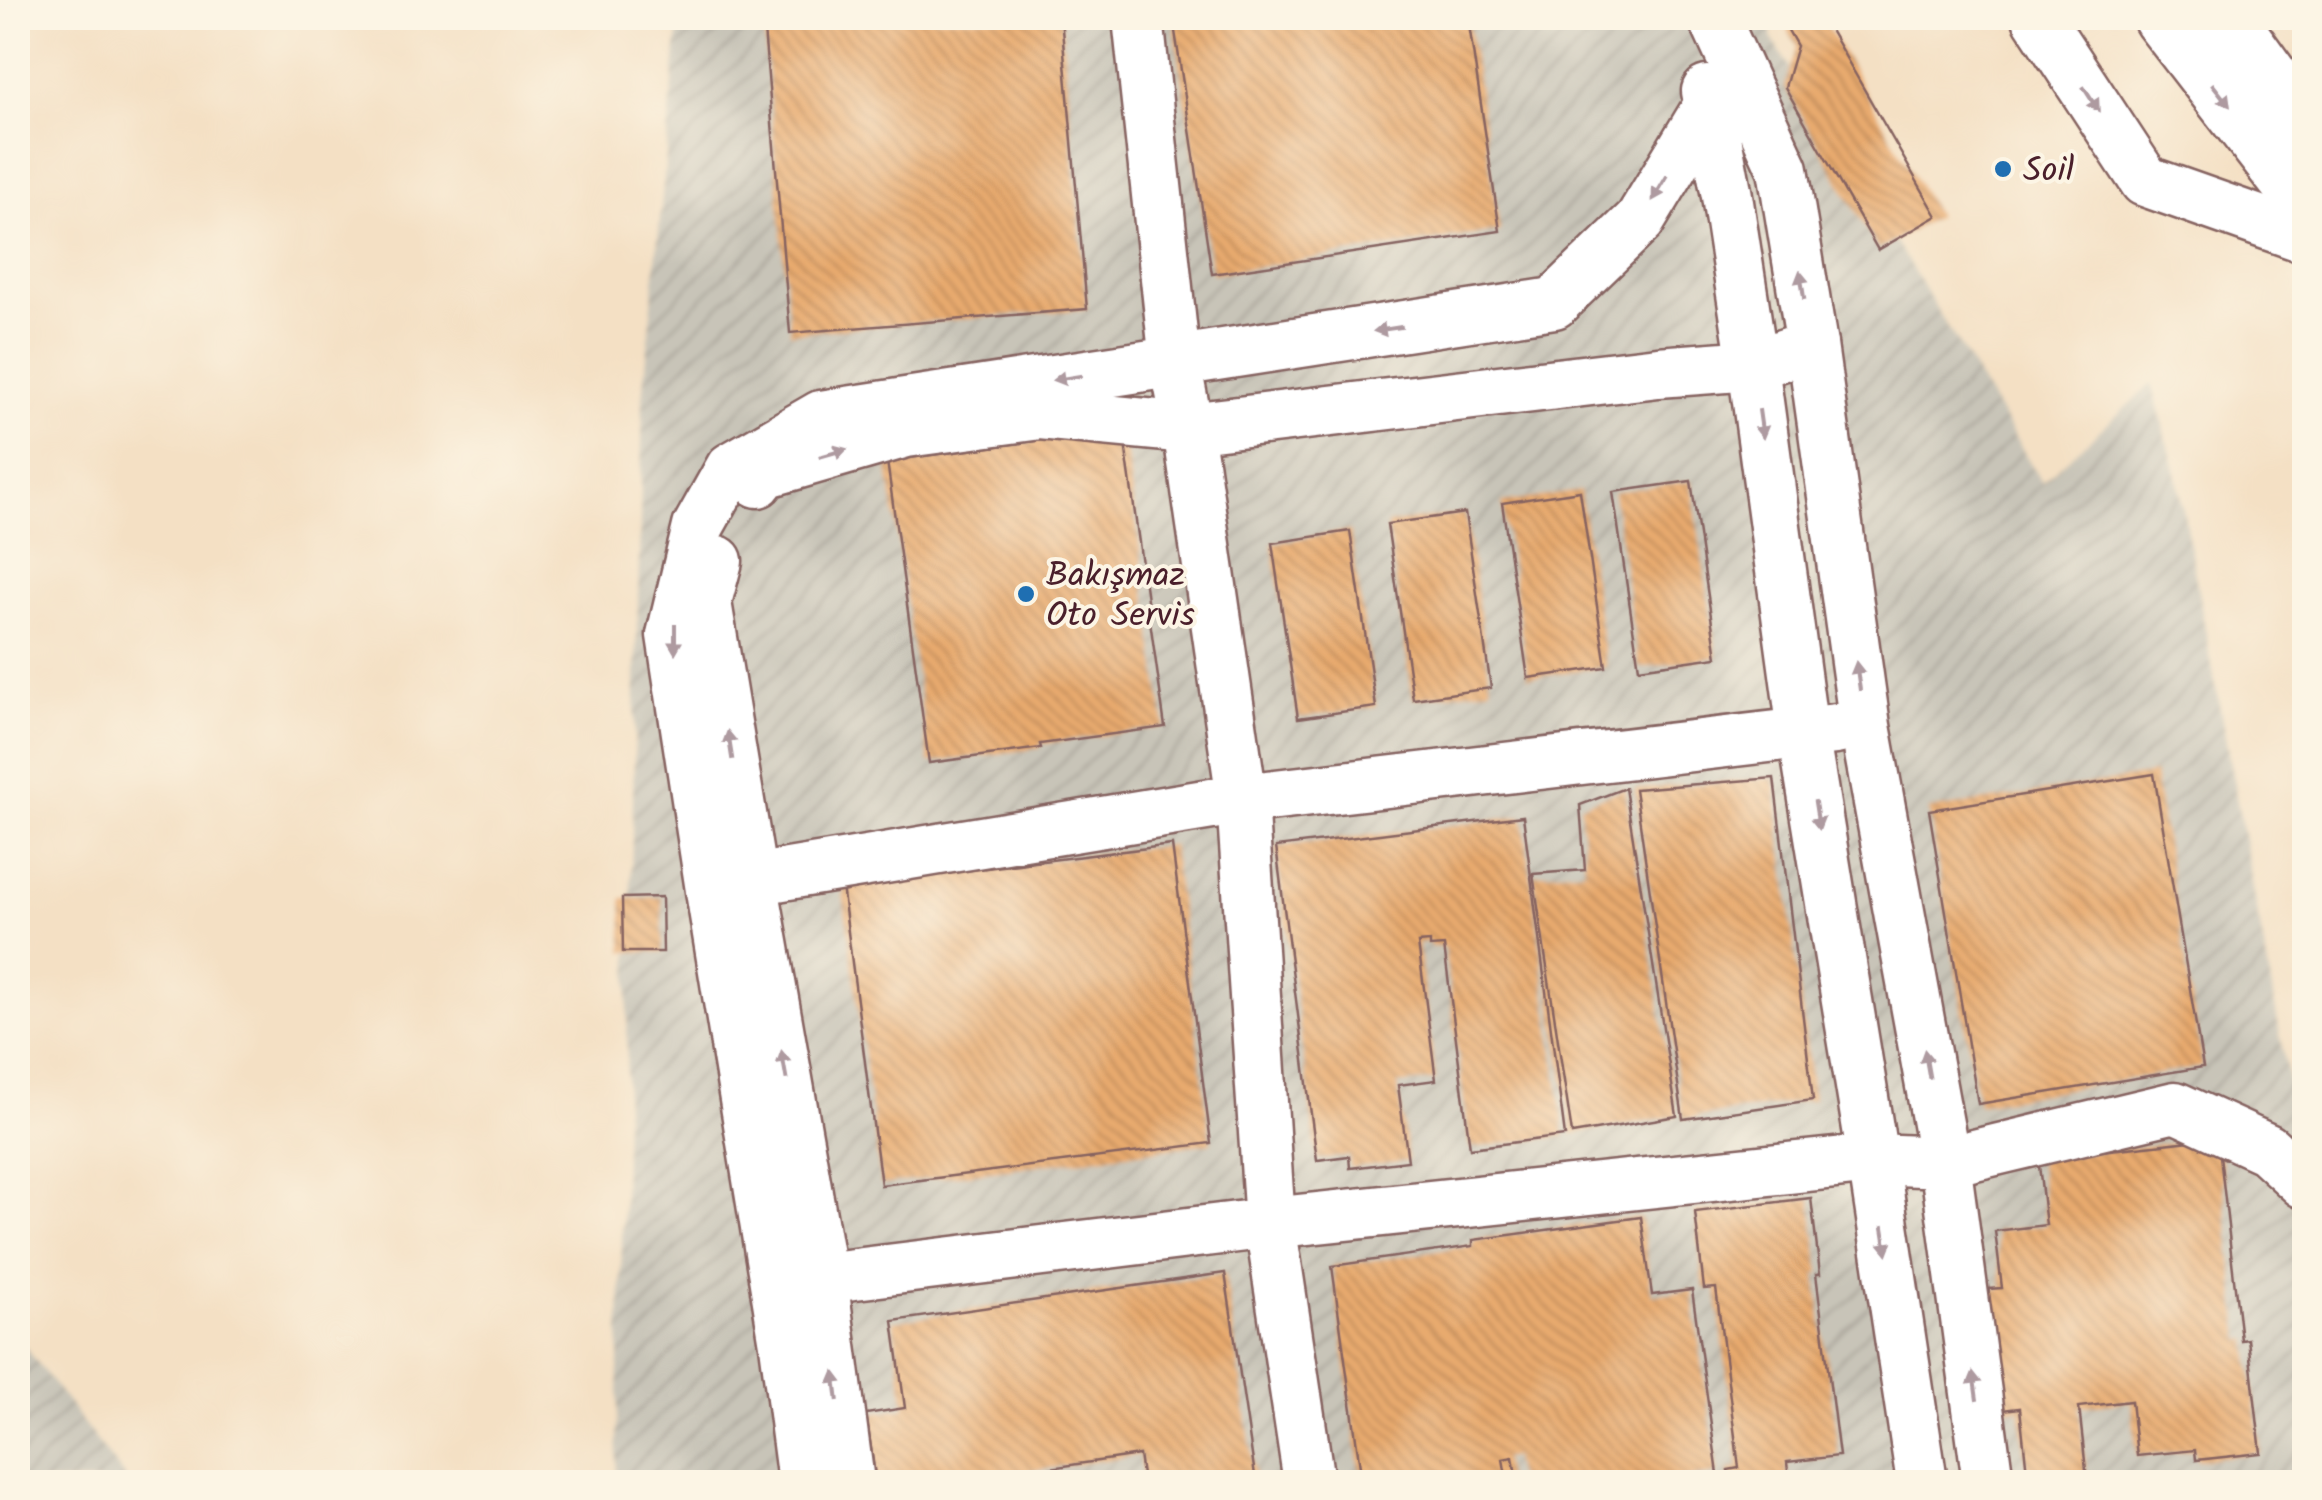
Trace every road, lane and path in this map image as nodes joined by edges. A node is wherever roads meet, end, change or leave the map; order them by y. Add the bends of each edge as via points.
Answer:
1 (1138, 18) edge
2 (1693, 18) edge
3 (1714, 18) edge
4 (2038, 18) edge
5 (2162, 18) edge
6 (2228, 18) edge
7 (1710, 104) junction
8 (2304, 123) edge
9 (2304, 203) edge
10 (2304, 237) edge
11 (1812, 345) junction
12 (1176, 362) junction
13 (1753, 365) junction
14 (1188, 428) junction
15 (1866, 726) junction
16 (1803, 732) junction
17 (1242, 799) junction
18 (732, 888) junction
19 (1873, 1159) junction
20 (1945, 1162) junction
21 (2304, 1183) edge
22 (1270, 1223) junction
23 (822, 1278) junction
24 (785, 1344) junction
25 (803, 1482) edge
26 (849, 1482) edge
27 (1309, 1482) edge
28 (1922, 1482) edge
29 (1988, 1482) edge

1 - 12 street
2 - 7 street
11 -> 3 street via 1783,169
4 -> 10 street via 2145,181
5 -> 9 main road
6 - 8 main road
7 -> 12 street via 1640,220 1554,303
7 - 13 street
11 - 13 street
15 -> 11 street
12 - 14 street
12 -> 18 street via 821,416 731,468 698,527 672,635
13 - 14 street
13 -> 16 street
14 - 17 street
18 -> 14 street via 706,602 725,532 764,473 906,432 1040,414
15 - 16 street
20 -> 15 street
16 - 17 street
16 -> 19 street
17 - 18 street
17 - 22 street
23 -> 18 street
18 - 24 street
19 - 20 street
19 - 22 street
19 -> 28 street
20 - 21 street via 2175,1107 2268,1149
29 -> 20 street
22 - 23 street
22 - 27 street
23 - 24 street
26 -> 23 street
24 - 25 street

